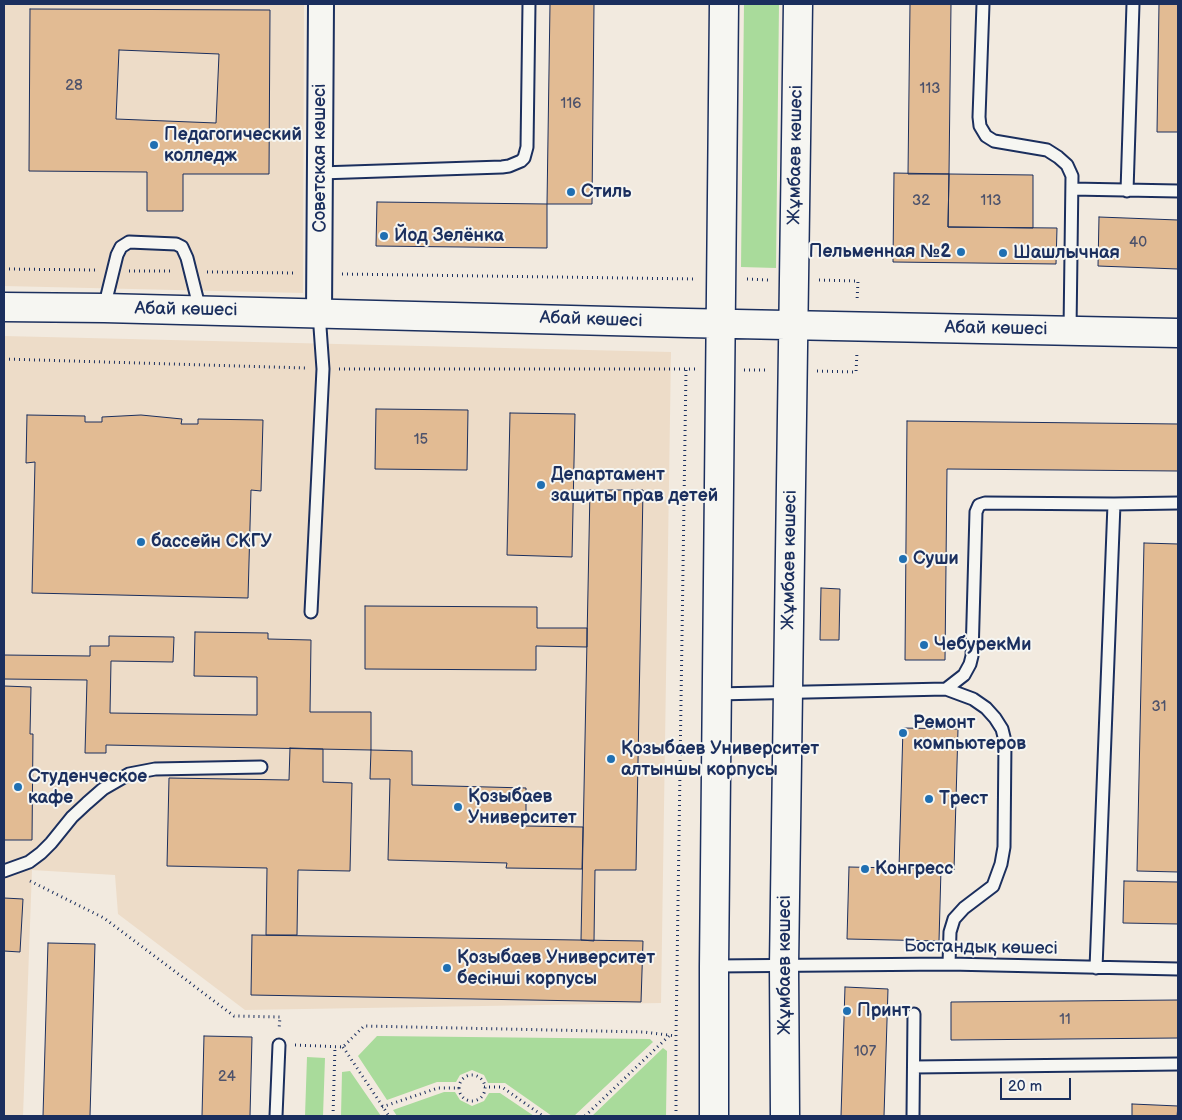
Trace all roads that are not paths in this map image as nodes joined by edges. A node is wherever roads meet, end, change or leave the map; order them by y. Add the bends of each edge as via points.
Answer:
1 (321, 4) edge
2 (530, 4) edge
3 (724, 4) edge
4 (798, 4) edge
5 (983, 4) edge
6 (1133, 4) edge
7 (320, 173) junction
8 (1072, 188) junction
9 (1127, 190) junction
10 (1178, 191) edge
11 (4, 307) edge
12 (104, 308) junction
13 (200, 310) junction
14 (319, 313) junction
15 (721, 323) junction
16 (793, 325) junction
17 (1070, 330) junction
18 (1178, 333) edge
19 (1178, 503) edge
20 (1114, 504) junction
21 (311, 612) dead end
22 (946, 689) junction
23 (788, 692) junction
24 (716, 694) junction
25 (261, 766) dead end
26 (6, 870) edge
27 (949, 964) junction
28 (714, 966) junction
29 (784, 966) junction
30 (1096, 968) junction
31 (1178, 968) edge
32 (914, 1014) dead end
33 (279, 1045) road end
34 (1178, 1064) edge
35 (914, 1067) junction
36 (276, 1116) edge
37 (714, 1116) edge
38 (785, 1116) edge
39 (913, 1116) edge

1 - 7 street, Советская көшесі
2 - 7 lane via 527,141 521,161 502,167
3 - 15 main road
4 - 16 main road, Жұмбаев көшесі
5 - 8 lane via 980,126 986,136 994,140 1047,150 1058,157 1072,176
6 - 9 lane
7 - 14 street, Советская көшесі
8 - 9 lane
8 - 17 lane
9 - 10 lane
11 - 12 main road, Абай көшесі
12 - 13 main road, Абай көшесі
12 - 13 lane via 118,251 129,242 179,245 184,250
13 - 14 main road, Абай көшесі
14 - 15 main road, Абай көшесі
14 - 21 lane via 323,369
15 - 16 main road, Абай көшесі
15 - 24 main road
16 - 17 main road, Абай көшесі
16 - 23 main road, Жұмбаев көшесі
17 - 18 main road, Абай көшесі
19 - 20 lane
20 - 22 lane via 979,505 976,512 972,656 964,675
20 - 30 lane
22 - 23 lane
22 - 27 lane via 973,699 986,708 1002,729 1005,741 1004,847 999,871 993,886 954,919 950,932
23 - 24 lane
23 - 29 main road, Жұмбаев көшесі
24 - 28 main road
25 - 26 lane via 154,769 129,774 87,803 41,853 29,862
27 - 29 lane, Бостандық көшесі
27 - 30 lane, Бостандық көшесі
28 - 29 lane, Бостандық көшесі
28 - 37 main road
29 - 38 main road, Жұмбаев көшесі
30 - 31 lane, Бостандық көшесі
32 - 35 lane
33 - 36 lane
34 - 35 lane
35 - 39 lane

